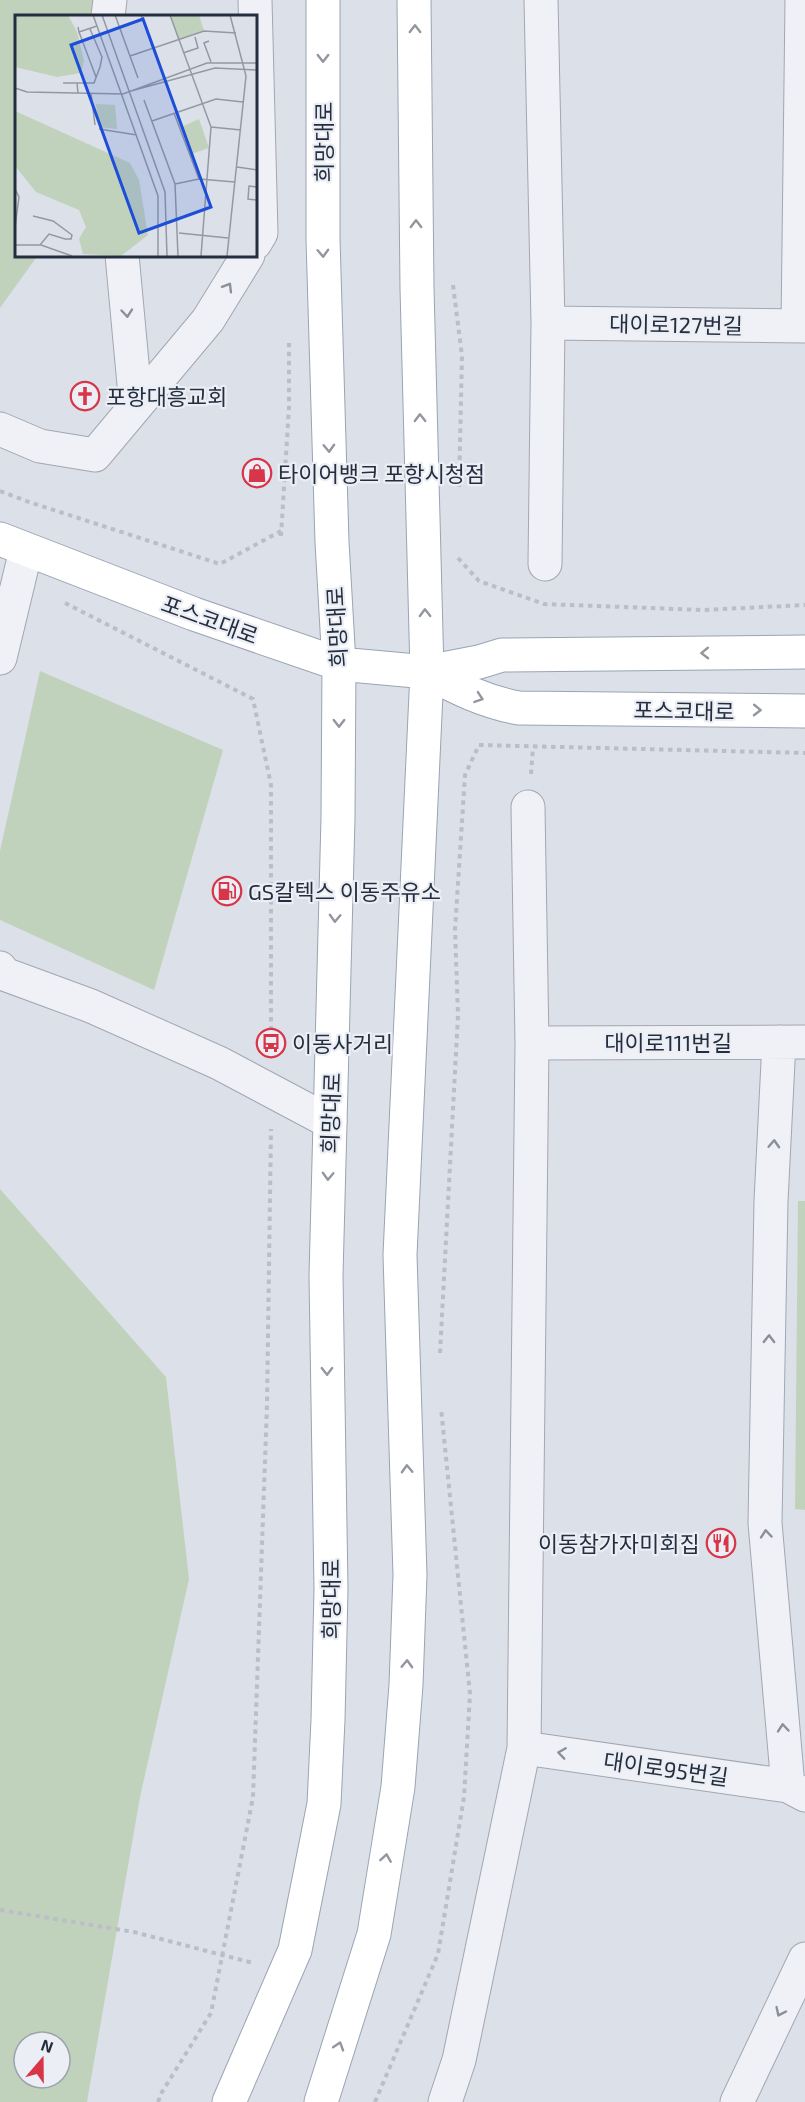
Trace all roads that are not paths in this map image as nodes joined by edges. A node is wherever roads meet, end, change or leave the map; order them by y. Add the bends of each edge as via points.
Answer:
1 (110, 0) edge
2 (255, 0) edge
3 (323, 0) edge
4 (414, 0) edge
5 (542, 0) edge
6 (802, 0) edge
7 (108, 15) edge
8 (255, 15) edge
9 (256, 39) edge
10 (256, 241) edge
11 (122, 256) edge
12 (247, 256) edge
13 (548, 323) junction
14 (802, 326) edge
15 (136, 406) junction
16 (0, 429) edge
17 (13, 544) edge
18 (545, 564) dead end
19 (805, 652) edge
20 (0, 658) edge
21 (339, 664) junction
22 (427, 672) junction
23 (805, 711) edge
24 (528, 807) dead end
25 (0, 968) edge
26 (792, 1042) edge
27 (532, 1043) junction
28 (330, 1122) junction
29 (524, 1748) junction
30 (797, 1791) edge
31 (805, 1959) edge
32 (229, 2102) edge
33 (321, 2102) edge
34 (445, 2102) edge
35 (737, 2102) edge

1 - 7 street
2 - 8 street
3 -> 21 main road, 희망대로 via 323,239
22 -> 4 main road
5 - 13 street
6 - 14 street
9 - 10 street via 261,233
11 -> 15 street
15 -> 12 street via 208,320
13 - 14 street, 대이로127번길
13 - 18 street
15 - 16 street via 95,455 40,446
17 - 20 street via 17,586
17 - 21 main road, 포스코대로 via 194,614
19 -> 22 main road, 포스코대로 via 502,655
21 - 22 main road, 포스코대로
21 -> 28 main road, 희망대로
22 -> 23 main road, 포스코대로 via 472,696 519,708
33 -> 22 main road via 374,1934 398,1787 406,1685 410,1575 400,1255
24 - 27 street
25 - 28 street via 4,974 91,1006 219,1063
26 - 27 street, 대이로111번길
30 -> 26 street via 765,1522 771,1201
27 - 29 street
28 -> 32 main road, 희망대로 via 326,1276 331,1589 324,1804 295,1950
30 -> 29 street, 대이로95번길
29 - 34 street via 459,2060
31 -> 35 street

